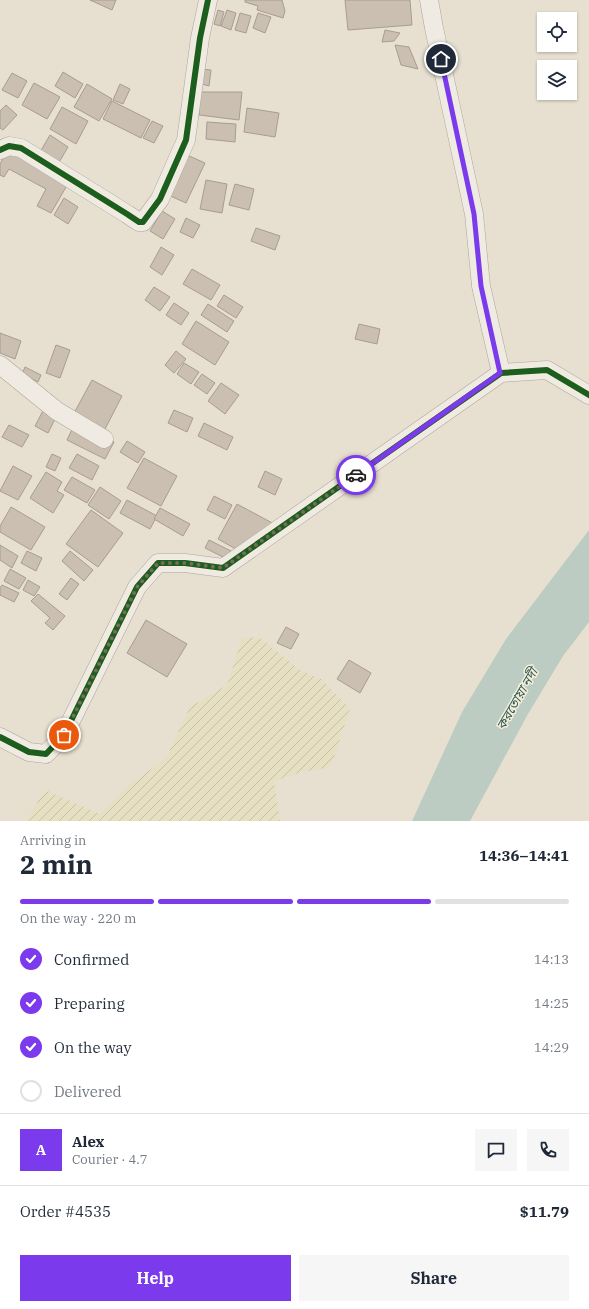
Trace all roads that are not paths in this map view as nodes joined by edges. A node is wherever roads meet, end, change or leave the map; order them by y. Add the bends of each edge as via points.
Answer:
1 (208, 0) edge
2 (429, 0) edge
3 (0, 150) edge
4 (0, 364) edge
5 (500, 373) junction
6 (589, 395) edge
7 (104, 438) dead end
8 (0, 737) edge

1 - 3 street via 200,38 186,140 160,199 144,222 139,222 21,148 9,146
2 - 5 street via 474,214 481,286
4 - 7 street via 57,411
5 - 6 street via 548,370
5 - 8 street via 223,568 185,563 158,563 137,587 64,735 46,754 29,752

